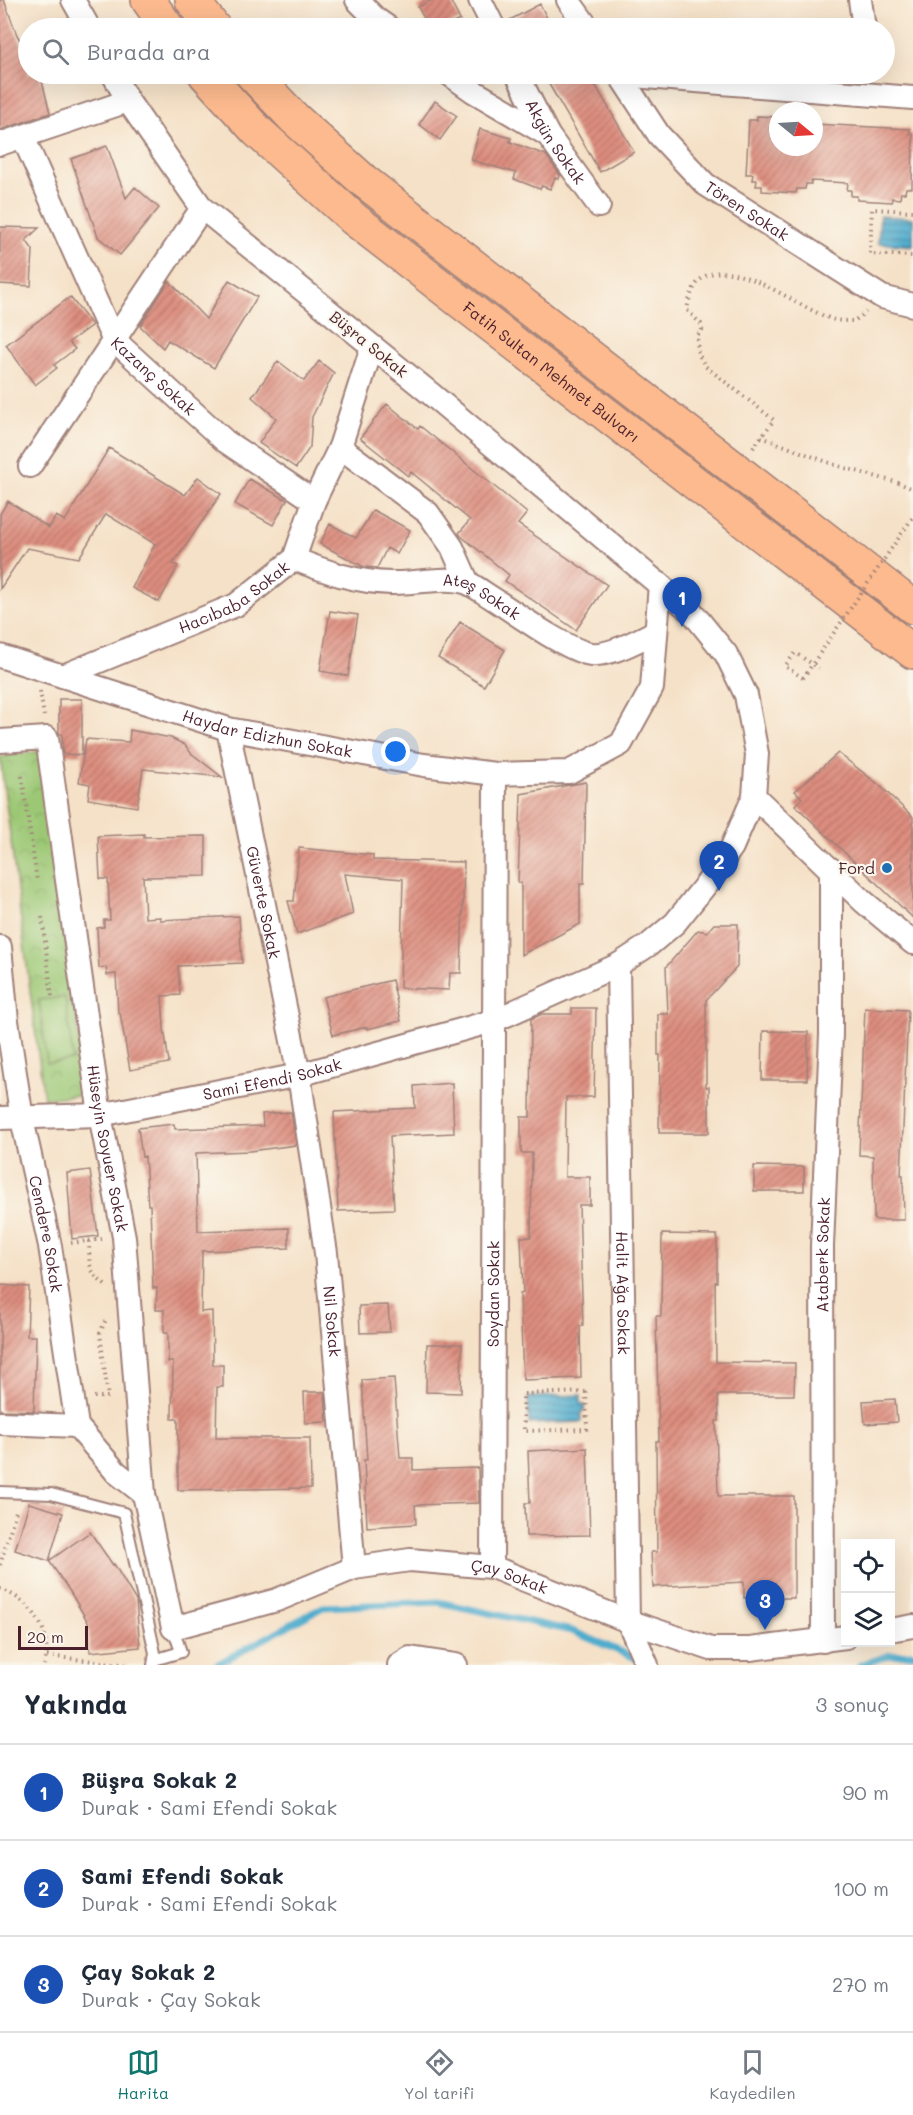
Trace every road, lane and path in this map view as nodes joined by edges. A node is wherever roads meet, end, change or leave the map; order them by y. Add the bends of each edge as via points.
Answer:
1 (73, 0) edge
2 (148, 0) edge
3 (192, 0) edge
4 (357, 0) edge
5 (480, 0) edge
6 (568, 0) edge
7 (860, 0) edge
8 (83, 18) edge
9 (161, 18) edge
10 (206, 18) edge
11 (375, 18) edge
12 (489, 18) edge
13 (581, 18) edge
14 (863, 18) edge
15 (119, 84) edge
16 (214, 84) edge
17 (262, 84) edge
18 (462, 84) edge
19 (522, 84) edge
20 (626, 84) edge
21 (872, 84) edge
22 (913, 98) edge
23 (128, 101) junction
24 (548, 135) junction
25 (24, 136) junction
26 (0, 144) edge
27 (599, 206) dead end
28 (202, 208) junction
29 (913, 211) edge
30 (913, 256) edge
31 (882, 297) junction
32 (913, 305) edge
33 (113, 339) junction
34 (372, 347) junction
35 (761, 437) junction
36 (340, 447) junction
37 (30, 466) dead end
38 (735, 470) junction
39 (913, 489) edge
40 (314, 501) junction
41 (913, 518) edge
42 (294, 559) junction
43 (468, 584) junction
44 (660, 584) junction
45 (913, 607) edge
46 (655, 632) junction
47 (901, 642) edge
48 (0, 656) edge
49 (913, 662) edge
50 (819, 668) dead end
51 (37, 669) junction
52 (63, 676) junction
53 (228, 729) junction
54 (47, 738) junction
55 (0, 741) edge
56 (495, 774) junction
57 (22, 776) dead end
58 (754, 796) junction
59 (831, 869) junction
60 (37, 881) dead end
61 (42, 917) dead end
62 (913, 943) edge
63 (0, 947) edge
64 (618, 965) junction
65 (52, 997) dead end
66 (494, 1021) junction
67 (300, 1075) junction
68 (100, 1115) junction
69 (11, 1119) edge
70 (124, 1237) junction
71 (89, 1241) junction
72 (50, 1246) junction
73 (109, 1292) dead end
74 (109, 1310) dead end
75 (72, 1399) junction
76 (0, 1423) edge
77 (77, 1426) junction
78 (524, 1431) joint
79 (0, 1492) edge
80 (21, 1493) junction
81 (144, 1494) junction
82 (0, 1565) edge
83 (354, 1568) junction
84 (492, 1568) junction
85 (0, 1588) edge
86 (628, 1621) junction
87 (913, 1626) edge
88 (173, 1628) junction
89 (895, 1628) edge
90 (841, 1638) edge
91 (823, 1641) junction
92 (47, 1656) junction
93 (153, 1663) edge
94 (44, 1665) edge
95 (130, 1665) edge
96 (399, 1665) edge
97 (456, 1665) edge
98 (647, 1665) edge

1 - 8 street
2 - 9 main road
3 - 10 main road
4 - 11 street
5 - 12 street
6 - 13 street
7 - 14 street
15 - 23 street, Büşra Sokak
16 - 47 main road, Fatih Sultan Mehmet Bulvarı via 257,132 354,219
17 - 38 main road via 364,181
18 - 24 street
19 - 24 street, Akgün Sokak
20 - 31 street, Tören Sokak via 659,135 705,184
21 - 22 street
23 - 25 street
23 - 28 street, Büşra Sokak
24 - 27 street, Akgün Sokak
25 - 26 street
25 - 33 street, Kazanç Sokak
28 - 33 street
28 - 34 street, Büşra Sokak
29 - 30 path via 872,208 870,254
31 - 32 street, Tören Sokak
31 - 35 path via 854,321 836,320 744,276 723,271 707,274 689,293 687,310 701,324 698,353 705,366 774,420
33 - 37 street
33 - 40 street, Kazanç Sokak via 225,441
34 - 36 street, Hacıbaba Sokak
34 - 44 street, Büşra Sokak
35 - 38 path
35 - 39 path
36 - 40 street, Hacıbaba Sokak
36 - 43 street via 428,513 452,547
38 - 45 main road
40 - 42 street, Hacıbaba Sokak
41 - 50 path, bridge via 803,678 785,666 795,653
42 - 43 street, Ateş Sokak via 337,576 374,582 449,579
42 - 52 street, Hacıbaba Sokak via 236,605
43 - 46 street, Ateş Sokak via 588,654 624,647
44 - 46 street, Haydar Edizhun Sokak
44 - 58 street, Sami Efendi Sokak via 692,612 726,654 746,695 756,754
46 - 56 street, Haydar Edizhun Sokak via 652,688 621,744 569,772
47 - 49 street
48 - 51 street, Haydar Edizhun Sokak
51 - 52 street, Haydar Edizhun Sokak
51 - 54 path
52 - 53 street, Haydar Edizhun Sokak
53 - 56 street, Haydar Edizhun Sokak
53 - 67 street, Güverte Sokak
54 - 55 street
54 - 68 street, Hüseyin Soyuer Sokak
56 - 66 street, Soydan Sokak
57 - 60 path
58 - 59 street
58 - 64 street, Sami Efendi Sokak via 732,847 708,882 675,923
59 - 62 street
59 - 91 street, Ataberk Sokak via 831,1034 822,1246
61 - 65 path
63 - 69 street, Cendere Sokak
64 - 66 street, Sami Efendi Sokak
64 - 86 street, Halit Ağa Sokak
66 - 67 street, Sami Efendi Sokak
66 - 84 street, Soydan Sokak
67 - 68 street, Sami Efendi Sokak
67 - 83 street, Nil Sokak via 326,1253
68 - 69 street, Sami Efendi Sokak
68 - 70 street, Hüseyin Soyuer Sokak
69 - 72 street, Cendere Sokak
70 - 71 path
70 - 81 street, Hüseyin Soyuer Sokak
71 - 72 path
71 - 73 path via 92,1274
72 - 75 street, Cendere Sokak
74 - 75 path via 100,1334 108,1397
75 - 77 street, Cendere Sokak
76 - 77 street
77 - 81 street, Cendere Sokak via 116,1472
78 - 78 path via 523,1394 586,1392 587,1429
79 - 80 lane
80 - 82 path
80 - 93 lane via 51,1494 124,1513 155,1653
81 - 88 street, Hüseyin Soyuer Sokak
83 - 84 street, Çay Sokak via 410,1560
83 - 88 street, Çay Sokak via 277,1600
84 - 86 street, Çay Sokak
85 - 92 path via 20,1598 35,1614 46,1638
86 - 91 street, Çay Sokak via 711,1649
86 - 98 street
87 - 89 street
88 - 93 lane via 181,1652
90 - 91 street, Çay Sokak
92 - 94 path
92 - 95 path
96 - 97 street via 410,1658

